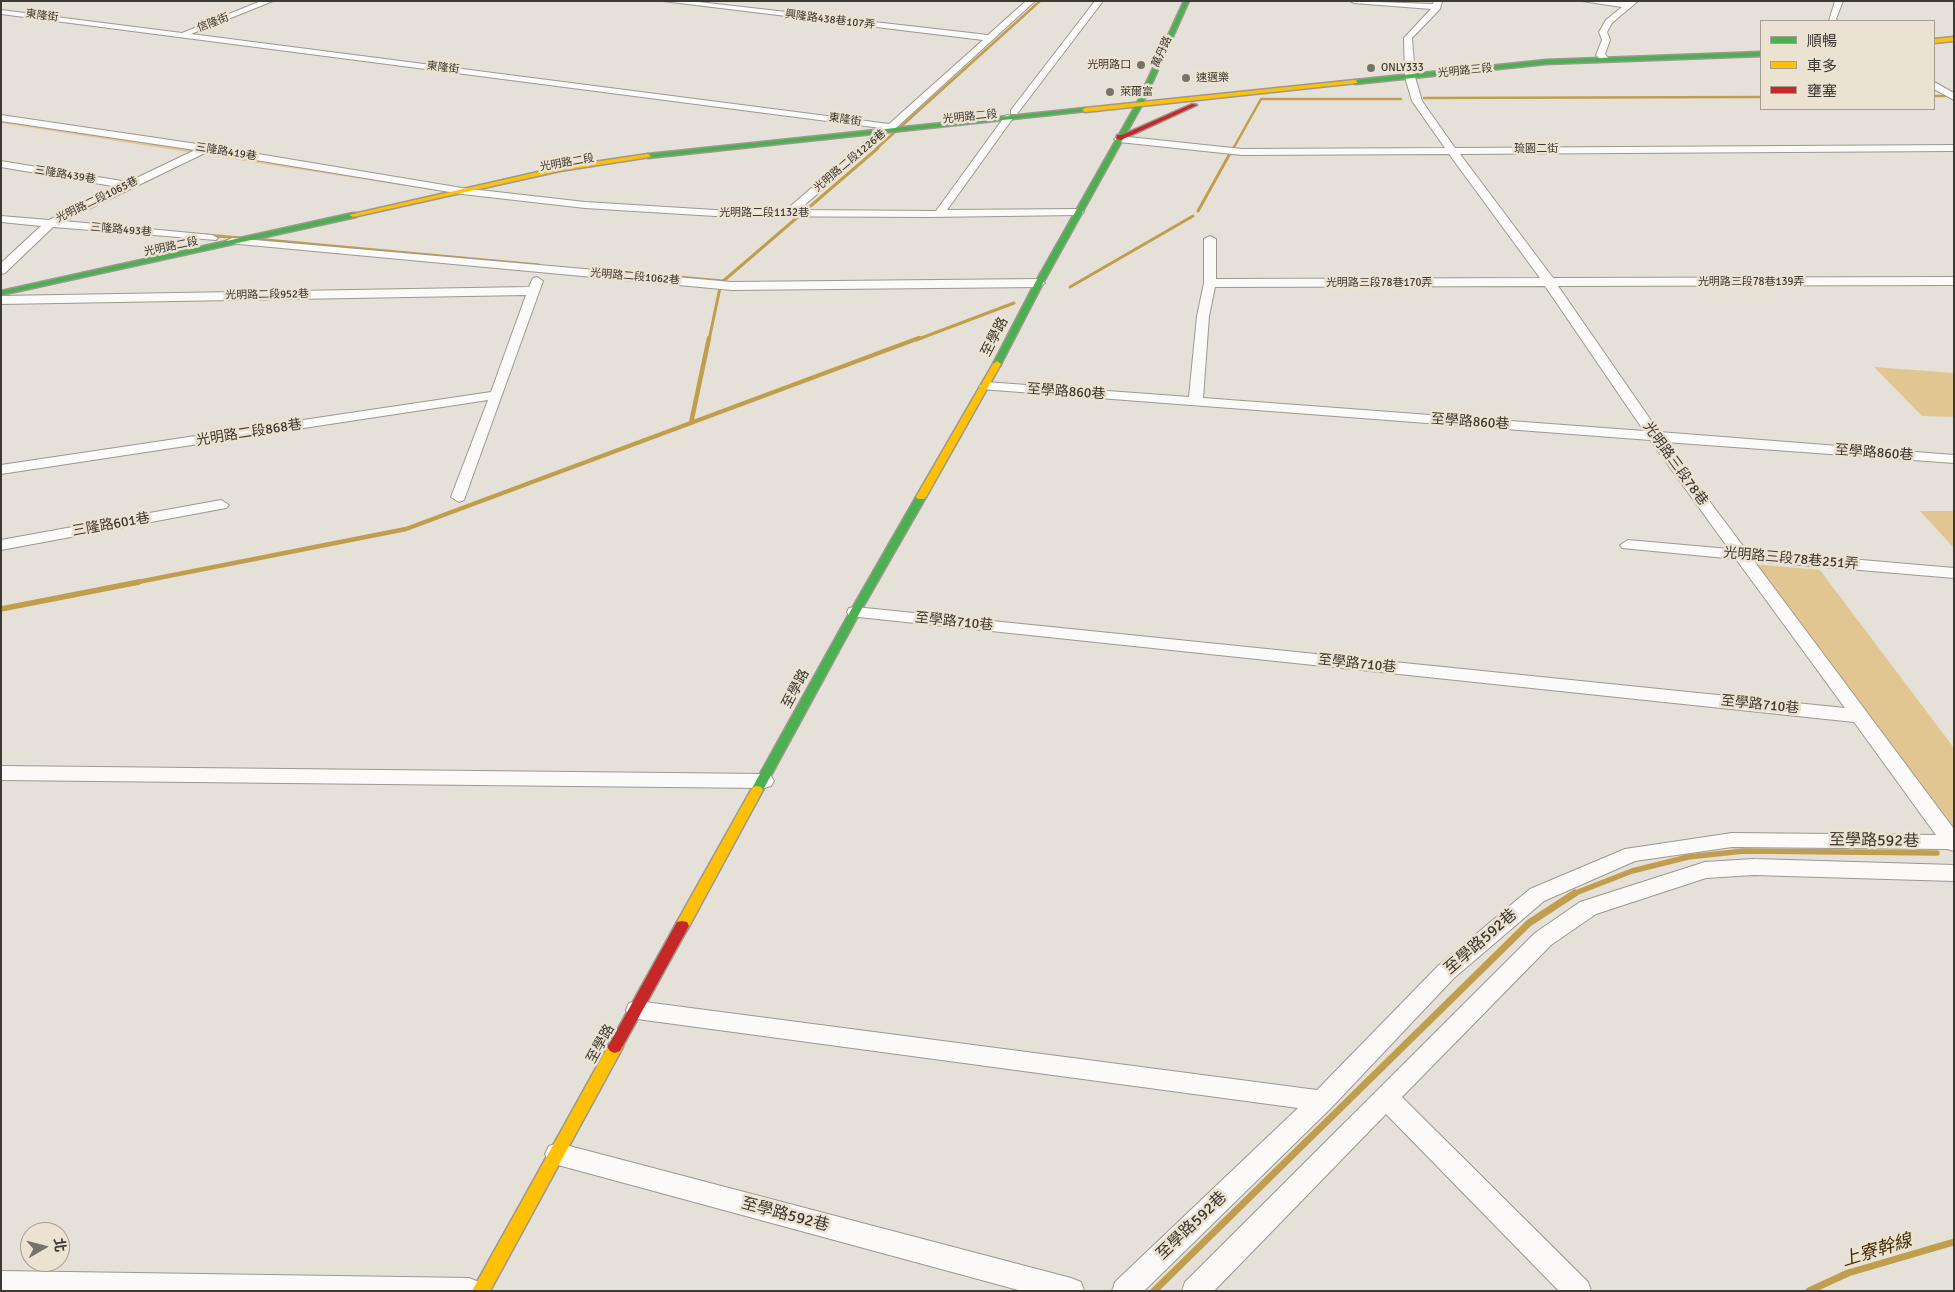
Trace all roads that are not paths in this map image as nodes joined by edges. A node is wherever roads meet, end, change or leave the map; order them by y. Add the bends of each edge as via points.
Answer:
1 (269, 1) edge
2 (668, 1) edge
3 (1031, 1) edge
4 (1098, 1) edge
5 (1187, 1) edge
6 (1354, 1) edge
7 (1586, 1) edge
8 (1839, 1) edge
9 (1631, 3) edge
10 (1437, 4) edge
11 (1, 12) edge
12 (1832, 20) edge
13 (184, 34) junction
14 (992, 38) junction
15 (1954, 39) edge
16 (1935, 41) edge
17 (1954, 44) edge
18 (1935, 46) edge
19 (1760, 50) edge
20 (1760, 54) edge
21 (1602, 57) junction
22 (1410, 74) junction
23 (1152, 75) junction
24 (1935, 86) edge
25 (1223, 93) junction
26 (1954, 97) edge
27 (1141, 100) junction
28 (1073, 111) junction
29 (1011, 115) junction
30 (1, 118) edge
31 (887, 128) junction
32 (1119, 139) junction
33 (204, 148) junction
34 (1954, 148) edge
35 (1451, 150) junction
36 (1, 164) edge
37 (128, 185) junction
38 (452, 189) junction
39 (1078, 212) junction
40 (789, 213) junction
41 (940, 213) junction
42 (1, 219) edge
43 (53, 222) junction
44 (212, 238) junction
45 (1210, 239) dead end
46 (232, 241) junction
47 (542, 269) junction
48 (1, 270) edge
49 (1954, 281) edge
50 (1549, 282) junction
51 (1, 283) edge
52 (1039, 283) junction
53 (1210, 283) junction
54 (532, 291) junction
55 (1, 292) edge
56 (1, 300) edge
57 (986, 386) junction
58 (497, 395) junction
59 (1196, 402) junction
60 (1654, 436) junction
61 (1954, 459) edge
62 (1, 470) edge
63 (459, 497) dead end
64 (221, 505) dead end
65 (1, 545) edge
66 (1628, 545) dead end
67 (1742, 555) junction
68 (1954, 573) edge
69 (855, 612) junction
70 (1859, 716) junction
71 (1, 773) edge
72 (764, 781) junction
73 (1953, 843) edge
74 (1954, 873) edge
75 (637, 1010) junction
76 (1386, 1097) junction
77 (1322, 1101) junction
78 (558, 1154) junction
79 (1, 1284) edge
80 (469, 1291) edge
81 (481, 1291) edge
82 (1071, 1291) edge
83 (1125, 1291) edge
84 (1194, 1291) edge
85 (1578, 1291) edge

1 - 13 street, 信隆街
2 - 14 street, 興隆路438巷107弄
3 - 14 street, 光明路二段1226巷
4 - 29 street
5 - 23 street, 萬丹路
6 - 10 street
7 - 9 street
8 - 12 street
9 - 21 street via 1609,22 1603,32 1606,40
10 - 22 street, 光明路三段78巷 via 1409,35
11 - 13 street, 東隆街
13 - 31 street, 東隆街
14 - 31 street, 光明路二段1226巷
15 - 16 street
17 - 18 street
19 - 21 street, 光明路三段
20 - 21 street, 光明路三段
21 - 22 street, 光明路三段 via 1543,57
22 - 25 street, 光明路三段
22 - 35 street, 光明路三段78巷 via 1417,101
23 - 25 street via 1156,82 1168,87
23 - 27 street, 萬丹路
24 - 26 street
25 - 27 street, 光明路三段
25 - 32 street
27 - 28 street, 光明路二段
27 - 29 street, 光明路二段
27 - 32 street, 至學路
28 - 29 street, 光明路二段
28 - 32 street via 1096,112 1117,120
29 - 31 street, 光明路二段
29 - 41 street
30 - 33 street, 三隆路419巷
31 - 38 street, 光明路二段 via 632,158
31 - 38 street, 光明路二段 via 623,153
31 - 40 street, 光明路二段1226巷
32 - 35 street, 琉園二街 via 1242,152
32 - 39 street, 至學路
33 - 37 street, 光明路二段1065巷
33 - 38 street, 三隆路419巷
34 - 35 street, 琉園二街
35 - 50 street, 光明路三段78巷
36 - 37 street, 三隆路439巷
37 - 43 street, 光明路二段1065巷
38 - 40 street, 光明路二段1132巷 via 654,211
38 - 44 street, 光明路二段
38 - 46 street, 光明路二段
39 - 41 street, 光明路二段1132巷
39 - 52 street, 至學路
40 - 41 street, 光明路二段1132巷
42 - 43 street, 三隆路493巷
43 - 44 street, 三隆路493巷
43 - 48 street, 光明路二段1065巷
44 - 51 street, 光明路二段
45 - 53 street
46 - 47 street, 光明路二段1062巷
46 - 55 street, 光明路二段
47 - 52 street, 光明路二段1062巷 via 732,286
47 - 54 street
49 - 50 street, 光明路三段78巷139弄
50 - 53 street, 光明路三段78巷170弄
50 - 60 street, 光明路三段78巷
52 - 57 street, 至學路
53 - 59 street via 1203,316
54 - 56 street, 光明路二段952巷
54 - 58 street
57 - 59 street, 至學路860巷
57 - 69 street, 至學路
58 - 62 street, 光明路二段868巷
58 - 63 street
59 - 60 street, 至學路860巷
60 - 61 street, 至學路860巷
60 - 67 street, 光明路三段78巷
64 - 65 street, 三隆路601巷
66 - 67 street, 光明路三段78巷251弄
67 - 68 street, 光明路三段78巷251弄
67 - 70 street, 光明路三段78巷
69 - 70 street, 至學路710巷
69 - 72 street, 至學路
70 - 73 street, 光明路三段78巷
71 - 72 street
72 - 75 street, 至學路
73 - 77 street, 至學路592巷 via 1732,840 1632,854 1536,895 1446,972
74 - 76 street via 1754,866 1704,870 1588,908 1543,939
75 - 77 street
75 - 78 street, 至學路
76 - 84 street
76 - 85 street
77 - 83 street, 至學路592巷
78 - 81 street, 至學路
78 - 82 street, 至學路592巷
79 - 80 street

